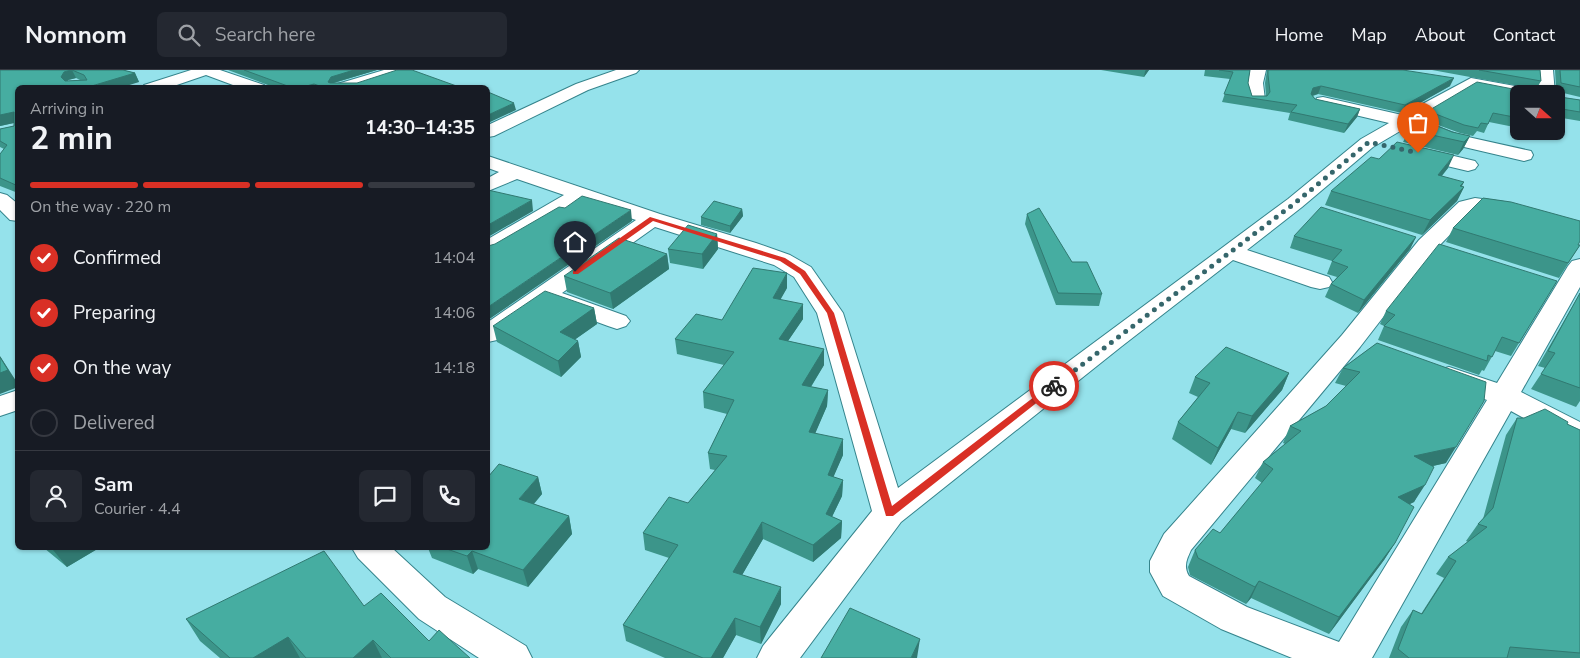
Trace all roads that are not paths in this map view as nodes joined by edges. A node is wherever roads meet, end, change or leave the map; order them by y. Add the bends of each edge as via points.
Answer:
1 (206, 70) edge
2 (400, 70) edge
3 (632, 70) edge
4 (1258, 70) edge
5 (1545, 70) edge
6 (159, 85) edge
7 (249, 85) edge
8 (350, 85) edge
9 (1546, 85) edge
10 (1510, 90) edge
11 (1257, 100) edge
12 (1318, 101) edge
13 (1405, 121) junction
14 (490, 131) edge
15 (1369, 142) junction
16 (1524, 155) dead end
17 (490, 163) edge
18 (1468, 165) dead end
19 (517, 171) junction
20 (1351, 179) edge
21 (490, 183) edge
22 (579, 195) junction
23 (0, 199) edge
24 (15, 212) edge
25 (652, 219) junction
26 (1296, 226) dead end
27 (1580, 230) edge
28 (490, 247) edge
29 (1231, 252) junction
30 (1320, 282) dead end
31 (1568, 283) edge
32 (545, 294) junction
33 (617, 322) dead end
34 (490, 333) edge
35 (1424, 367) edge
36 (1505, 396) junction
37 (15, 401) edge
38 (0, 407) edge
39 (1580, 436) edge
40 (889, 513) junction
41 (372, 550) edge
42 (512, 658) edge
43 (777, 658) edge
44 (1336, 658) edge
45 (1351, 658) edge

1 - 6 street
1 - 7 street
2 - 8 street
3 - 14 street via 582,87
4 - 11 street via 1255,83
5 - 9 street
10 - 13 street via 1461,81
12 - 13 street
13 - 15 street
13 - 16 street via 1453,139
15 - 18 street
15 - 29 street
17 - 19 street
19 - 21 street
19 - 22 street
20 - 26 street
22 - 25 street
22 - 28 street
23 - 24 street
25 - 32 street
25 - 40 street via 782,260 803,272 830,313
27 - 44 street via 1488,205 1471,203 1466,206 1427,245 1365,346 1176,543 1168,561 1168,572 1176,586 1234,618
29 - 30 street
29 - 40 street
31 - 36 street
32 - 33 street
32 - 34 street
35 - 36 street
36 - 39 street
36 - 45 street
37 - 38 street
40 - 43 street
41 - 42 street via 432,608

